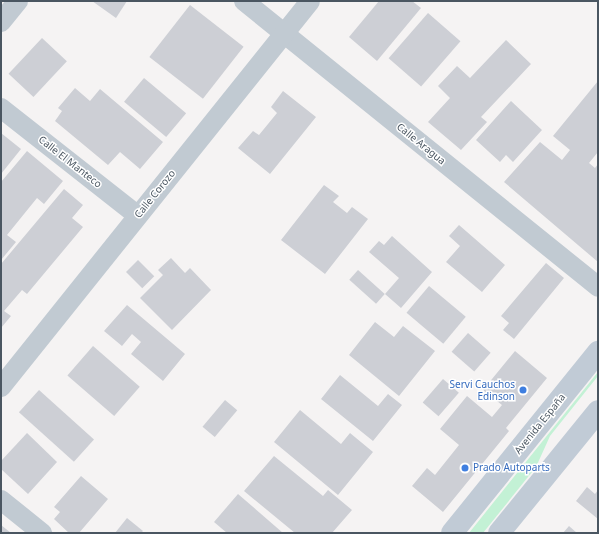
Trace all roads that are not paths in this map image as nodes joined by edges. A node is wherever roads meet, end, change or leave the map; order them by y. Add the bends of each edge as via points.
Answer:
1 (18, 1) edge
2 (244, 1) edge
3 (310, 1) edge
4 (1, 22) edge
5 (284, 33) junction
6 (1, 108) edge
7 (138, 216) junction
8 (598, 287) edge
9 (598, 352) edge
10 (1, 387) edge
11 (598, 411) edge
12 (1, 500) edge
13 (42, 533) edge
14 (452, 533) edge
15 (500, 533) edge

1 - 4 street
2 - 5 street, Calle Aragua
3 - 5 street, Calle Corozo
5 - 7 street, Calle Corozo
5 - 8 street, Calle Aragua
6 - 7 street, Calle El Manteco
7 - 10 street, Calle Corozo
9 - 14 main road, Avenida España
11 - 15 main road
12 - 13 street

